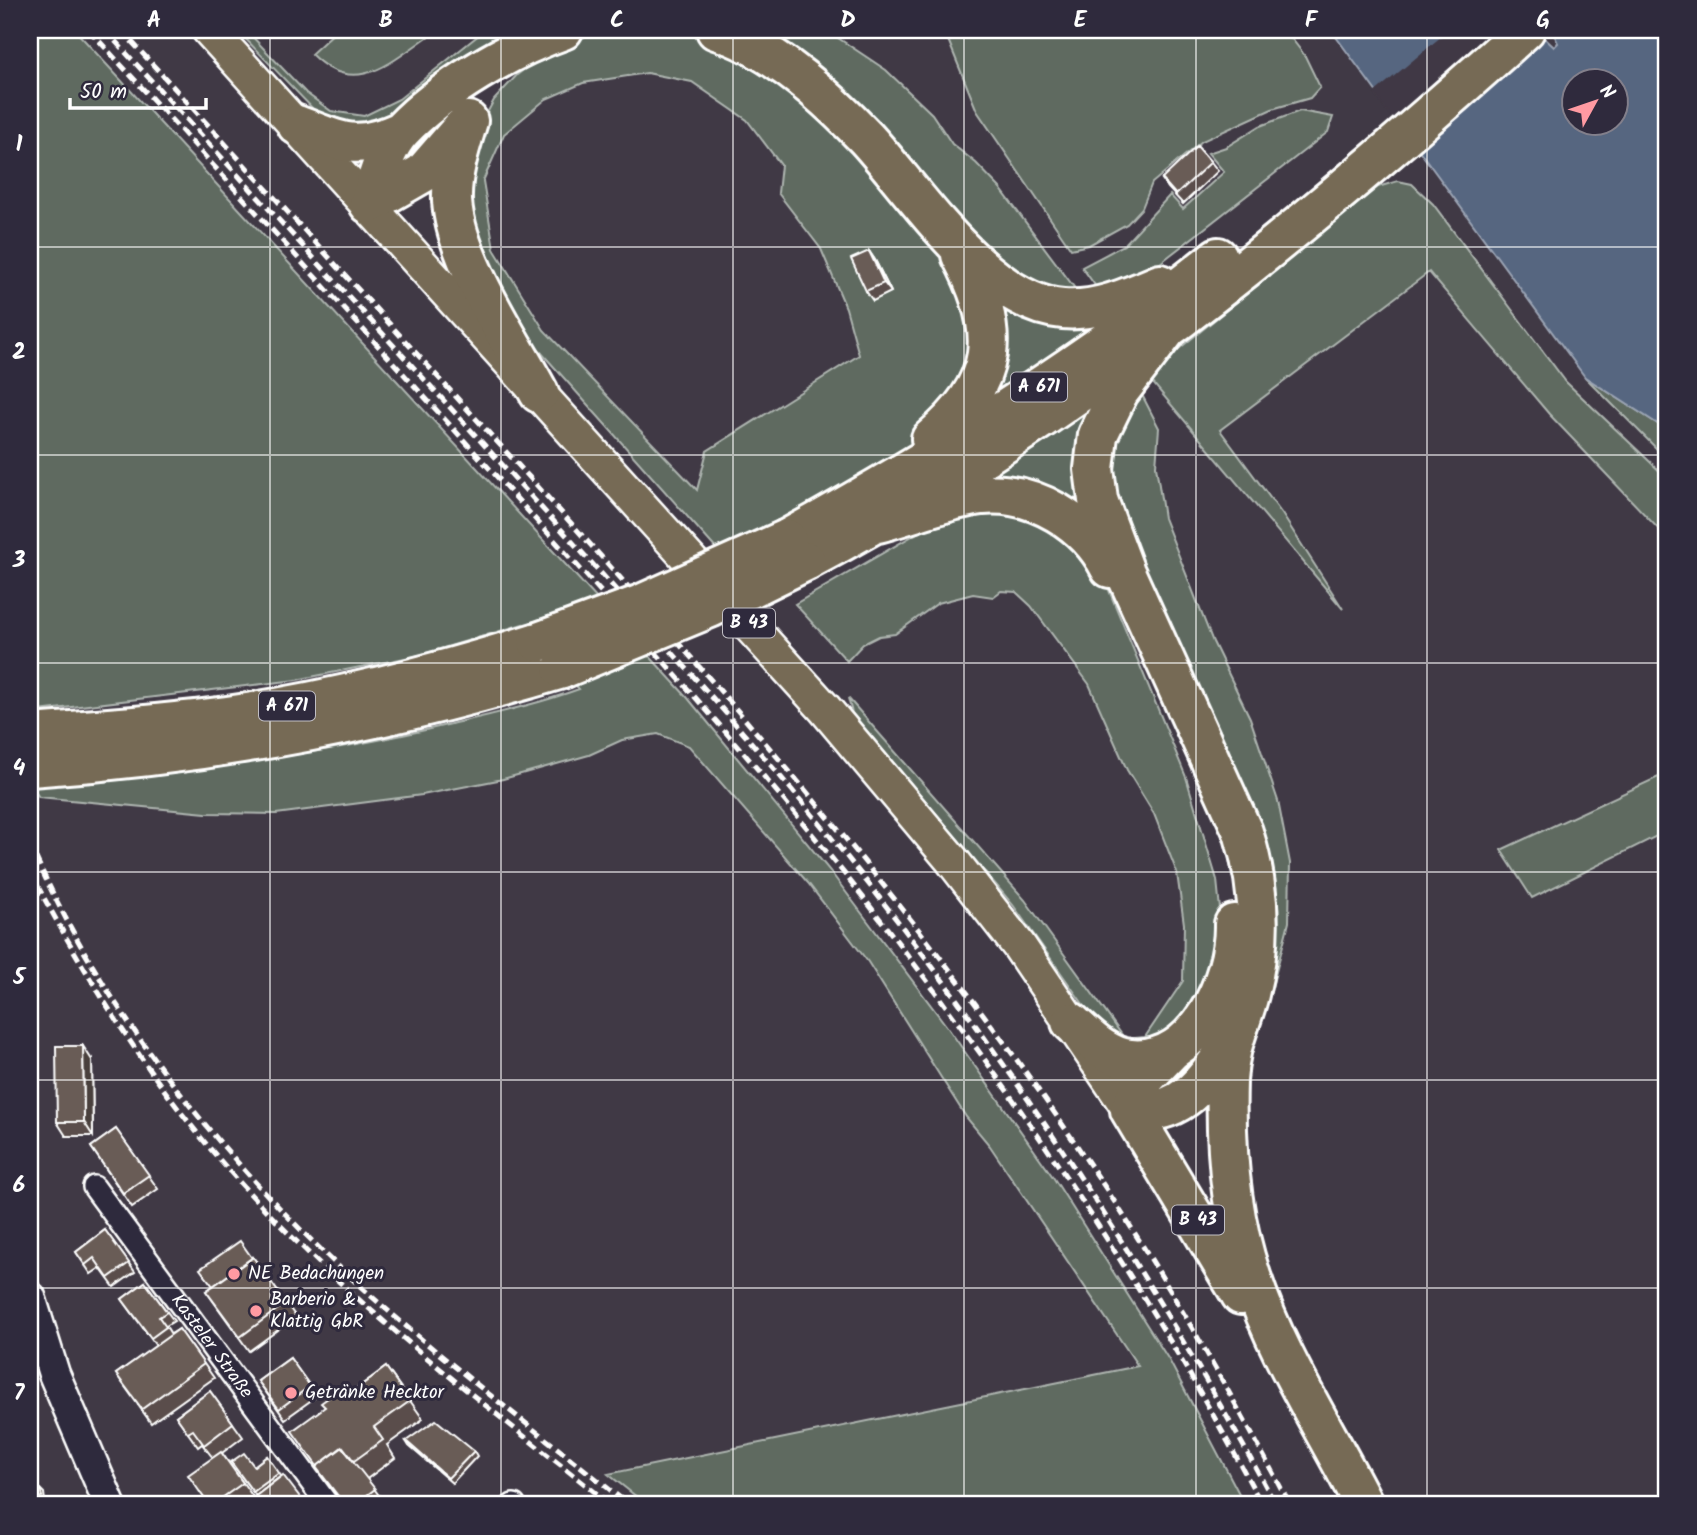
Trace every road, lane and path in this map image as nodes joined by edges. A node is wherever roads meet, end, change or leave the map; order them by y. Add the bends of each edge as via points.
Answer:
1 (209, 30) edge
2 (563, 30) edge
3 (716, 30) edge
4 (1488, 30) edge
5 (1525, 30) edge
6 (519, 51) junction
7 (468, 121) junction
8 (297, 125) junction
9 (401, 131) junction
10 (1355, 162) junction
11 (369, 205) junction
12 (955, 244) junction
13 (1210, 263) junction
14 (1165, 332) junction
15 (539, 393) junction
16 (869, 511) junction
17 (550, 655) junction
18 (30, 734) edge
19 (30, 767) edge
20 (1071, 1022) junction
21 (1231, 1042) junction
22 (1172, 1050) junction
23 (1130, 1110) junction
24 (94, 1187) dead end
25 (30, 1297) edge
26 (1262, 1332) junction
27 (1318, 1419) junction
28 (110, 1505) edge
29 (328, 1505) edge
30 (1346, 1505) edge
31 (1364, 1505) edge

1 - 8 main road, B 43
2 - 6 highway
3 - 12 highway via 756,49 825,100 874,147
4 - 10 highway, A 671
5 - 10 highway, A 671
6 - 7 highway via 490,84
6 - 9 highway via 470,78
7 - 11 highway via 423,173
7 - 15 highway via 455,167 452,200 457,230 467,260
8 - 9 highway via 347,144 374,144
8 - 11 main road, B 43
9 - 11 highway
10 - 13 highway, A 671
10 - 14 highway, A 671
11 - 15 main road, B 43
12 - 13 highway via 996,279 1033,301 1061,309 1114,303
12 - 16 highway via 979,289 987,322 988,350 982,377 963,409
13 - 16 highway, A 671
14 - 16 highway, A 671 via 1037,424
14 - 21 highway via 1108,411 1098,435 1094,469 1109,534 1250,855 1258,902 1258,951 1248,998
15 - 20 main road, B 43 via 761,635 859,750 952,860
16 - 17 highway, A 671, bridge via 686,619
16 - 22 highway via 980,495 1010,496 1038,503 1070,520 1107,561 1185,737 1216,827 1232,896 1232,952 1221,989 1200,1023
17 - 18 highway, A 671 via 297,704 158,724
17 - 19 highway, A 671 via 434,706 304,734 161,756
20 - 22 highway via 1098,1046 1128,1059
20 - 23 main road, B 43
21 - 23 highway via 1208,1077 1185,1099 1148,1114
21 - 27 highway via 1228,1145 1241,1238 1264,1311
22 - 23 highway via 1143,1080
23 - 26 highway, B 43
24 - 29 street, Kasteler Straße
25 - 28 main road via 54,1374
26 - 27 highway, B 43
26 - 30 highway, B 43
27 - 31 highway, B 43

